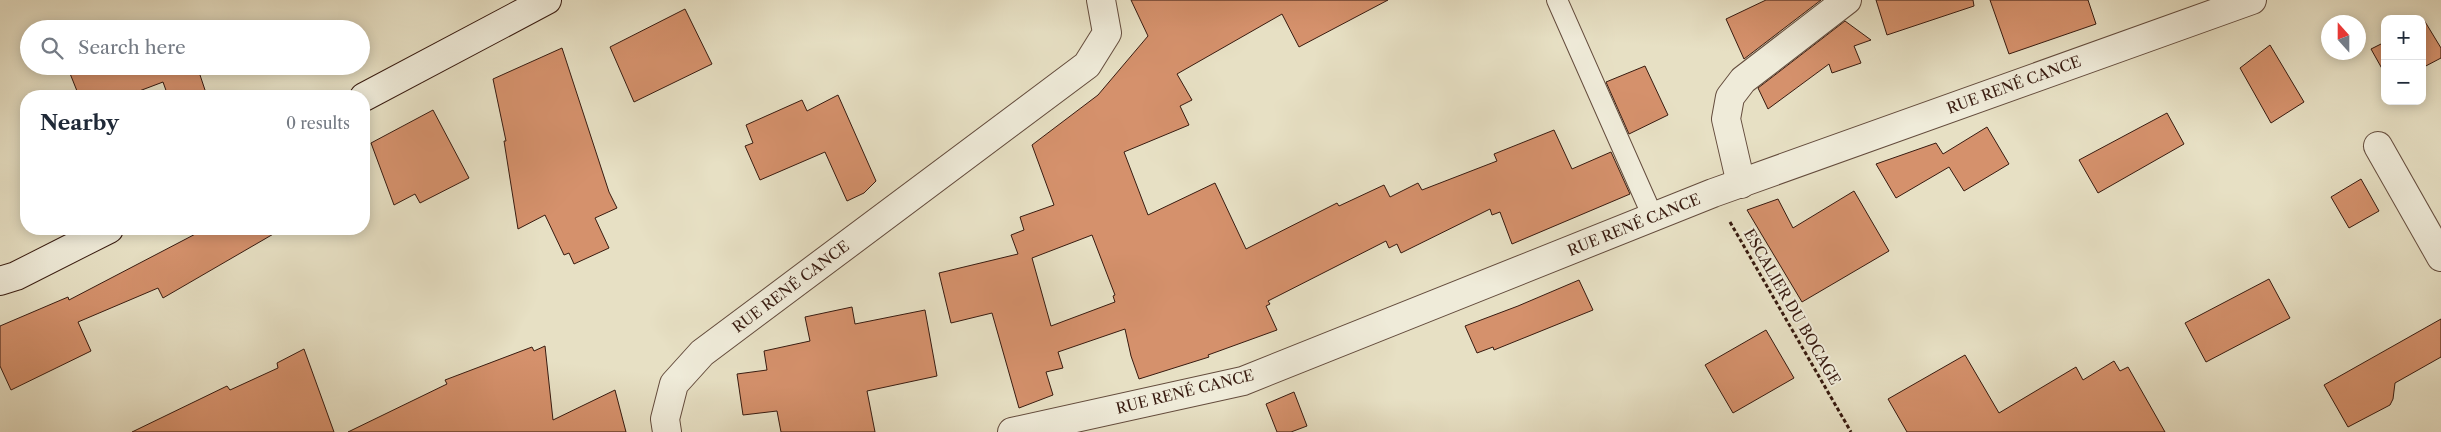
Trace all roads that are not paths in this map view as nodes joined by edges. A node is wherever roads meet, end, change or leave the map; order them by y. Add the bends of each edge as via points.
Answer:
1 (547, 0) edge
2 (1101, 0) edge
3 (1558, 0) edge
4 (1847, 0) edge
5 (2252, 0) edge
6 (370, 94) edge
7 (2378, 146) dead end
8 (1741, 184) junction
9 (1653, 217) junction
10 (97, 235) edge
11 (2437, 242) edge
12 (0, 282) edge
13 (668, 432) edge
14 (1012, 432) edge

1 - 6 street
2 - 13 street, RUE RENÉ CANCE via 1107,33 1087,65 702,353 674,384 665,419
3 - 9 lane
4 - 8 street via 1743,80 1730,97 1726,119
5 - 8 street, RUE RENÉ CANCE
7 - 11 street
8 - 9 street, RUE RENÉ CANCE
9 - 14 street, RUE RENÉ CANCE via 1243,381
10 - 12 street

